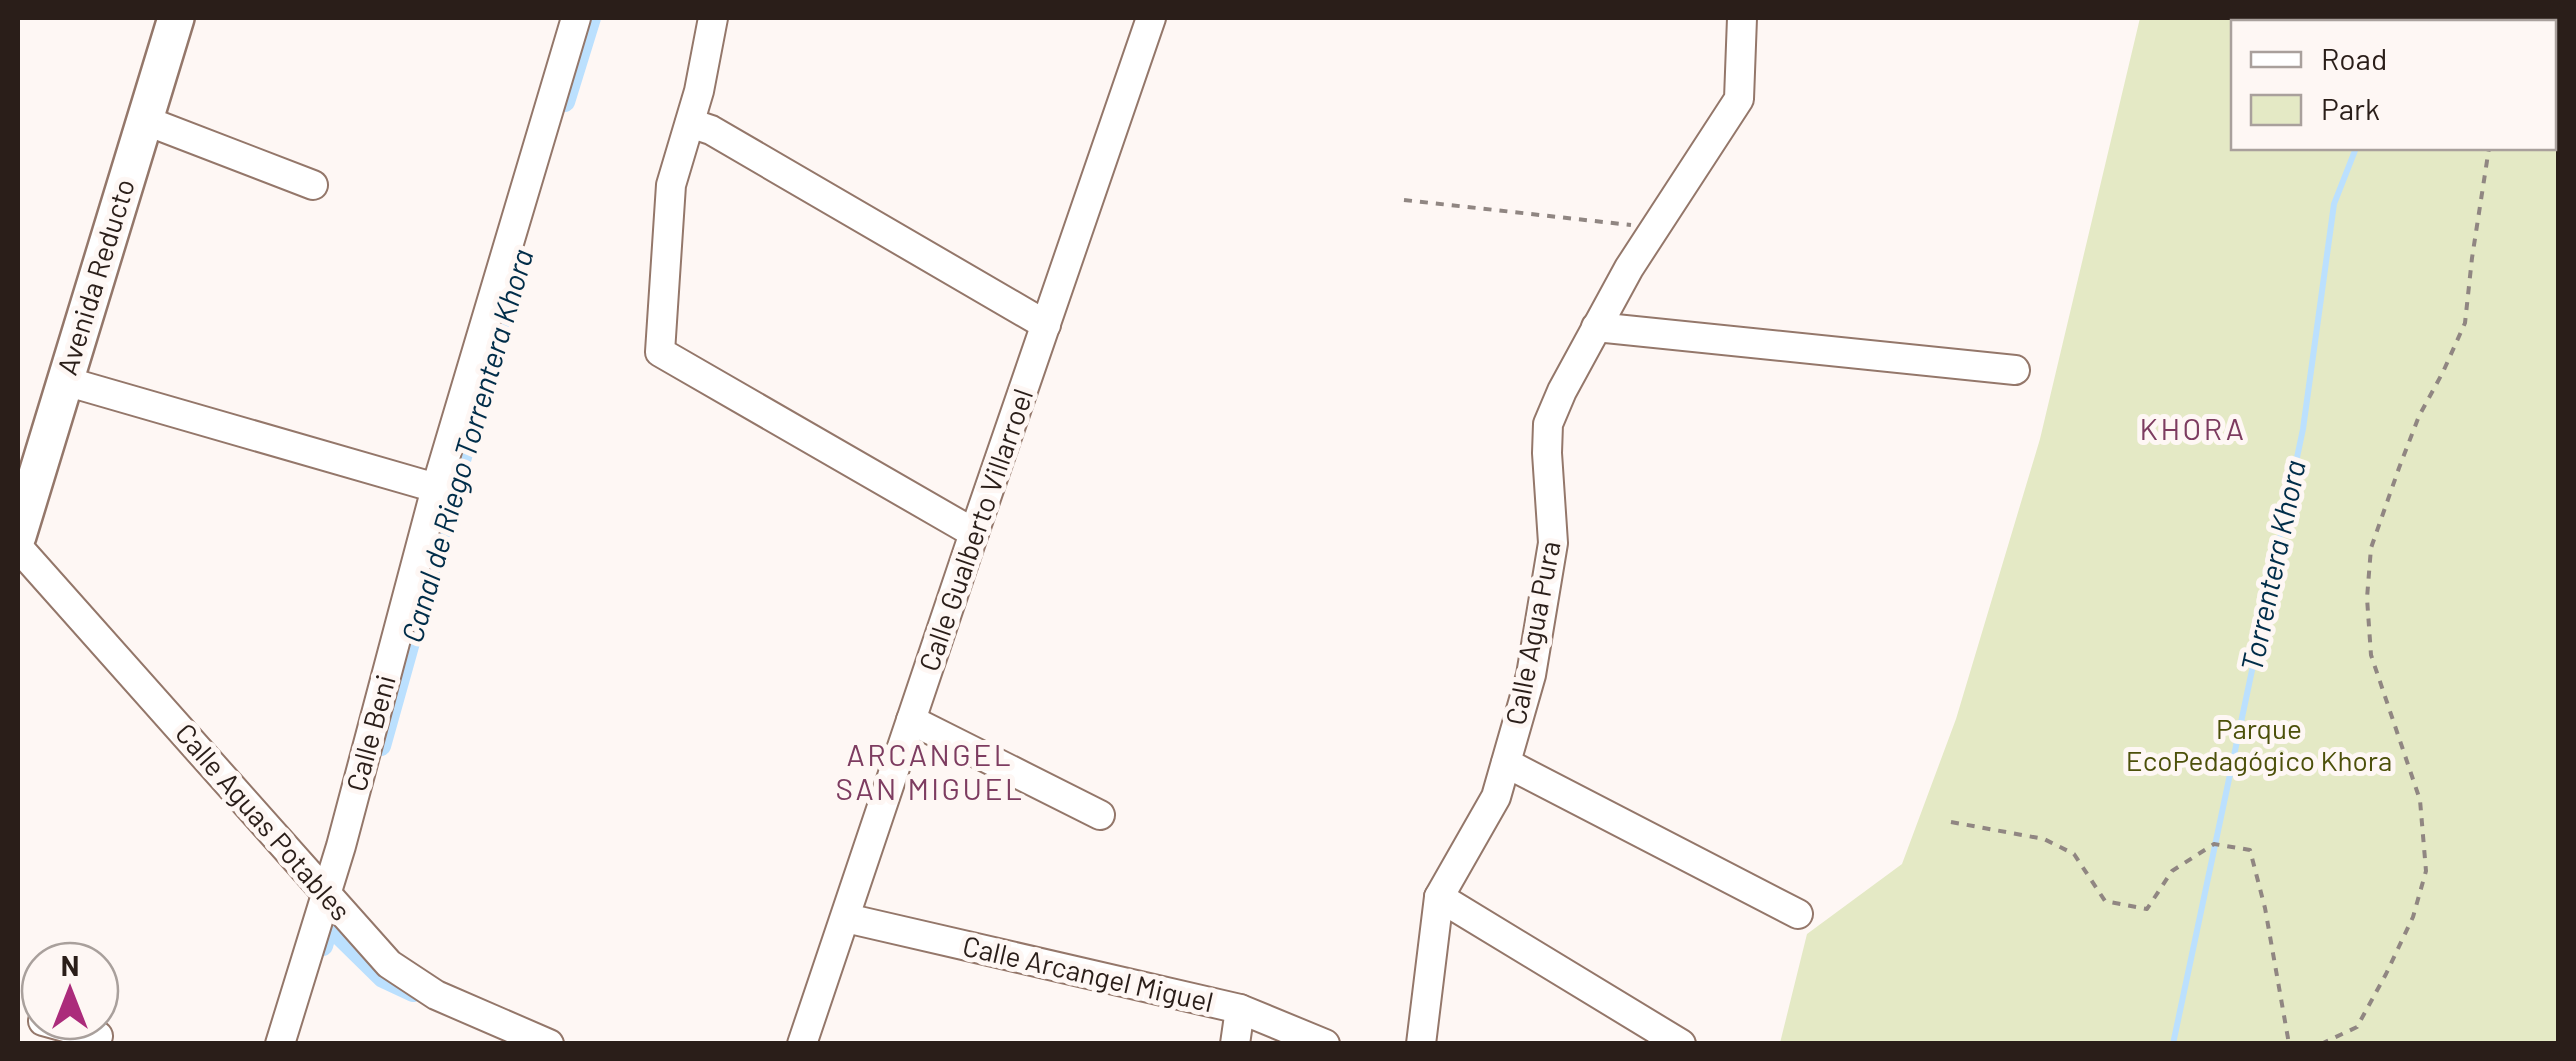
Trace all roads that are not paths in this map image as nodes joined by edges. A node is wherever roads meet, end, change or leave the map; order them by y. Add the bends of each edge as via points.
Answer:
1 (176, 18) edge
2 (576, 18) edge
3 (712, 18) edge
4 (1152, 18) edge
5 (1742, 18) edge
6 (144, 120) junction
7 (690, 123) junction
8 (313, 185) dead end
9 (1046, 325) junction
10 (1596, 327) junction
11 (2015, 370) dead end
12 (65, 381) junction
13 (436, 488) junction
14 (974, 533) junction
15 (18, 536) edge
16 (18, 548) edge
17 (911, 720) junction
18 (1506, 763) junction
19 (1100, 815) dead end
20 (327, 896) junction
21 (1439, 897) junction
22 (1798, 914) dead end
23 (846, 918) junction
24 (1240, 1009) junction
25 (280, 1044) edge
26 (549, 1044) edge
27 (802, 1044) edge
28 (1235, 1044) edge
29 (1325, 1044) edge
30 (1421, 1044) edge
31 (1681, 1044) edge

1 - 6 main road, Avenida Reducto
2 - 13 street, Calle Beni
3 - 7 street
4 - 9 street, Calle Gualberto Villarroel
5 - 10 street, Calle Agua Pura via 1739,100
6 - 8 street
6 - 12 main road, Avenida Reducto
7 - 9 street
7 - 14 street via 672,185 660,352
9 - 14 street, Calle Gualberto Villarroel
10 - 11 street
10 - 18 street, Calle Agua Pura via 1548,424 1554,543 1531,675
12 - 13 street
12 - 15 main road, Avenida Reducto
13 - 20 street, Calle Beni
14 - 17 street, Calle Gualberto Villarroel
16 - 20 street, Calle Aguas Potables
17 - 19 street
17 - 23 street, Calle Gualberto Villarroel
18 - 21 street, Calle Agua Pura via 1496,797
18 - 22 street
20 - 25 street, Calle Beni
20 - 26 street, Calle Aguas Potables via 388,964 436,995
21 - 30 street, Calle Agua Pura
21 - 31 street
23 - 24 street, Calle Arcangel Miguel
23 - 27 street, Calle Gualberto Villarroel
24 - 28 street
24 - 29 street, Calle Arcangel Miguel

